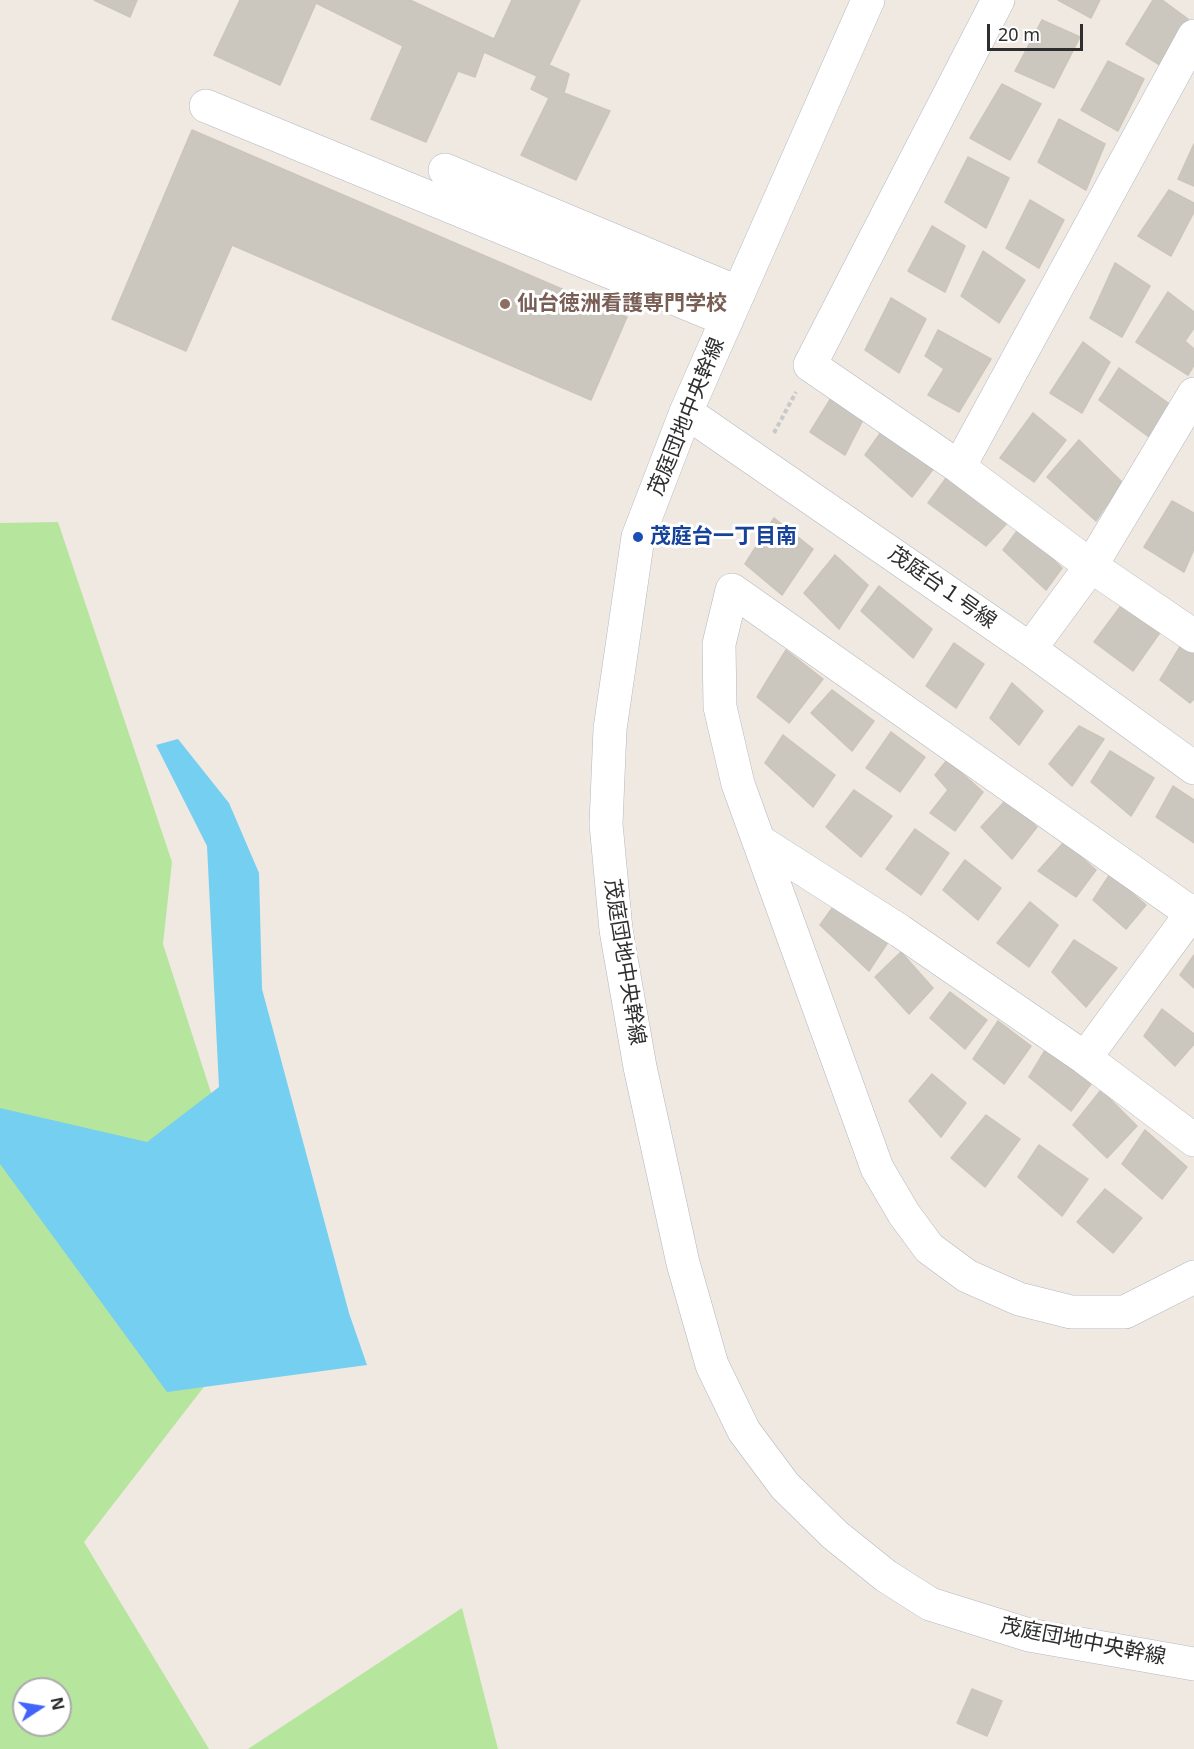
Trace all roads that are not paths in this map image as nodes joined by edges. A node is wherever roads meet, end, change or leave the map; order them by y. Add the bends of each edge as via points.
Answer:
1 (868, 0) edge
2 (998, 0) edge
3 (1194, 36) edge
4 (206, 106) dead end
5 (446, 170) dead end
6 (733, 307) junction
7 (1194, 394) edge
8 (686, 412) junction
9 (959, 467) junction
10 (1091, 566) junction
11 (1194, 636) edge
12 (1030, 649) junction
13 (1194, 768) edge
14 (762, 843) junction
15 (1193, 913) edge
16 (1085, 1058) junction
17 (1194, 1140) edge
18 (1194, 1277) edge
19 (1194, 1664) edge

1 - 6 street, 茂庭団地中央幹線
2 - 9 street via 810,365
3 - 9 street
4 - 6 street
5 - 6 street
6 - 8 street, 茂庭団地中央幹線
7 - 10 street
8 - 12 street, 茂庭台１号線
8 - 19 street, 茂庭団地中央幹線 via 638,537 610,729 606,824 616,930 640,1067 683,1263 712,1365 744,1431 785,1486 835,1535 886,1576 930,1604 1029,1635
9 - 10 street
10 - 11 street
10 - 12 street
12 - 13 street, 茂庭台１号線
14 - 15 street via 738,784 720,707 719,644 732,590
14 - 16 street via 900,931
14 - 18 street via 877,1168 929,1248 967,1276 1019,1299 1071,1312 1125,1312
15 - 16 street
16 - 17 street

